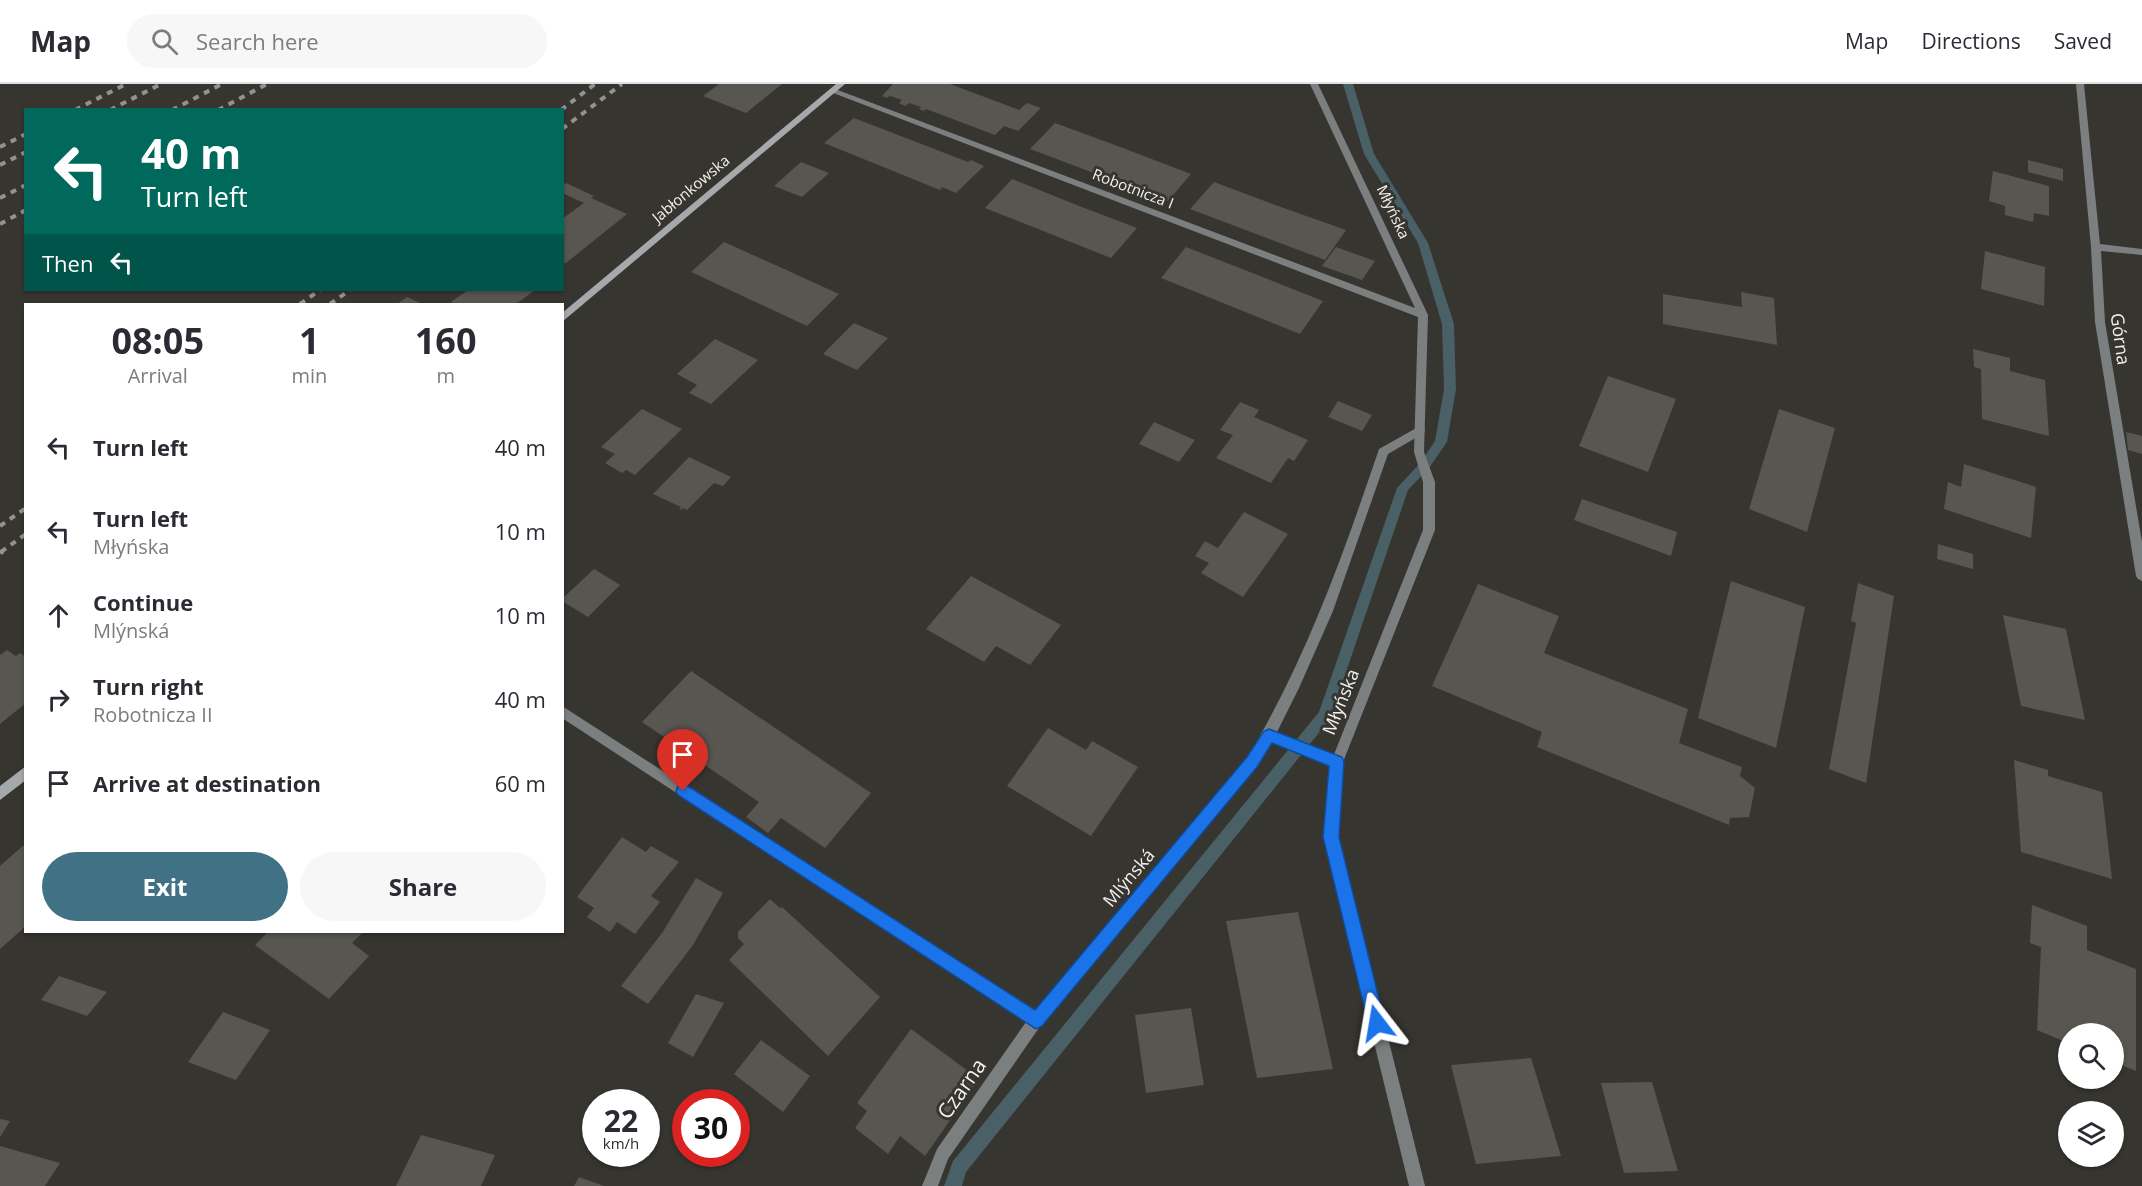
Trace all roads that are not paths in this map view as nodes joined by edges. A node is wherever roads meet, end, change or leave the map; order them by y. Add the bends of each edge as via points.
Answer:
1 (841, 84) edge
2 (1314, 84) edge
3 (2080, 84) edge
4 (832, 91) junction
5 (2096, 248) junction
6 (2142, 252) edge
7 (1423, 315) junction
8 (564, 317) edge
9 (1420, 430) junction
10 (2142, 576) edge
11 (564, 712) edge
12 (1269, 735) junction
13 (1337, 762) junction
14 (24, 774) edge
15 (0, 794) edge
16 (1036, 1020) junction
17 (930, 1186) edge
18 (1417, 1186) edge

1 - 4 main road, Jabłonkowska
2 - 7 street, Młyńska
3 - 5 street, Górna
4 - 7 street, Robotnicza I
4 - 8 main road, Jabłonkowska
5 - 6 street
5 - 10 street, Górna via 2100,322
7 - 9 street, Młyńska
9 - 12 street via 1383,452 1308,660
9 - 13 street, Młyńska via 1419,452 1429,482 1429,530
11 - 16 street
12 - 13 street
12 - 16 street, Mlýnská via 1252,762
13 - 18 street, Młyńska via 1331,837
14 - 15 main road
16 - 17 street, Czarna via 942,1154

